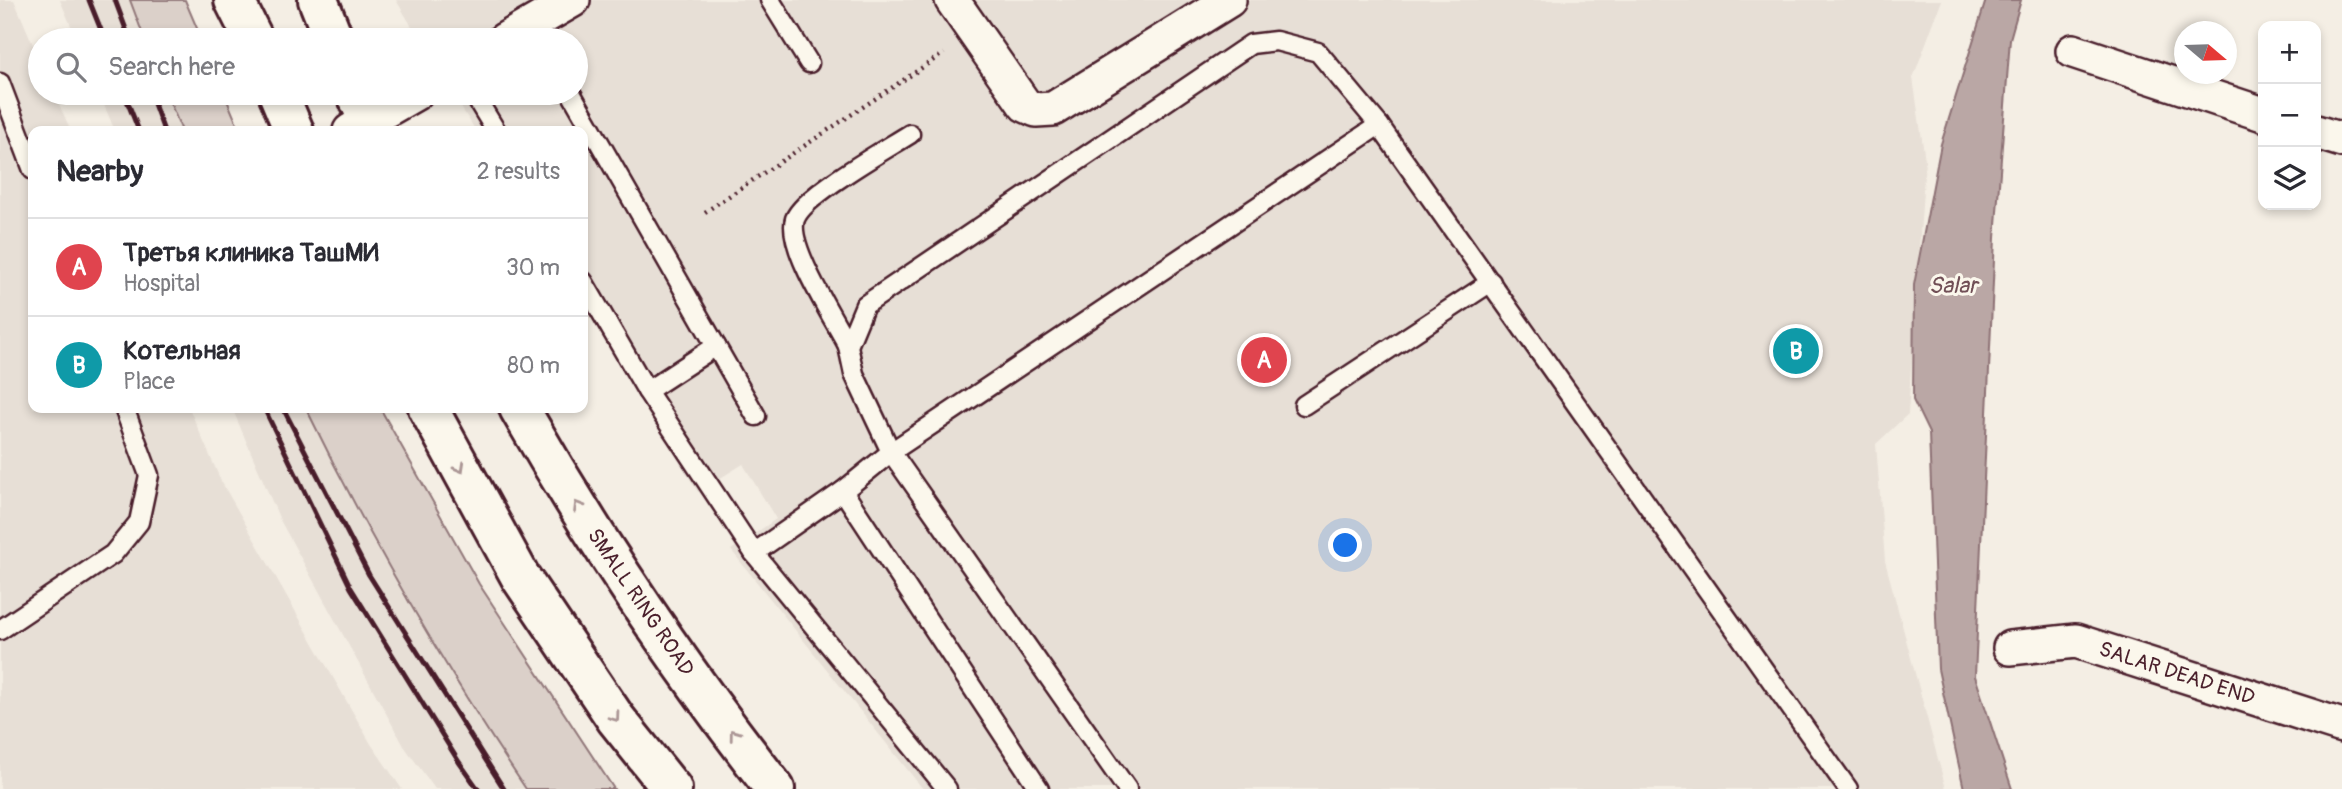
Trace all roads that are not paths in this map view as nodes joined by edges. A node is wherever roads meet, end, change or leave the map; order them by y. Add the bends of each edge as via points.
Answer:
1 (234, 0) edge
2 (318, 0) edge
3 (573, 0) edge
4 (770, 0) edge
5 (952, 0) edge
6 (1229, 0) edge
7 (248, 28) edge
8 (329, 28) edge
9 (535, 28) edge
10 (2073, 51) dead end
11 (809, 63) dead end
12 (0, 83) edge
13 (283, 105) edge
14 (391, 105) edge
15 (480, 105) edge
16 (578, 105) edge
17 (2258, 112) edge
18 (362, 119) edge
19 (1379, 125) junction
20 (292, 126) edge
21 (493, 126) edge
22 (910, 134) dead end
23 (2321, 134) edge
24 (2342, 140) edge
25 (28, 157) edge
26 (1491, 282) junction
27 (588, 290) edge
28 (716, 346) junction
29 (848, 346) junction
30 (647, 391) junction
31 (1304, 405) dead end
32 (126, 413) edge
33 (431, 413) edge
34 (522, 413) edge
35 (756, 416) dead end
36 (891, 452) junction
37 (843, 491) junction
38 (754, 553) junction
39 (0, 629) edge
40 (2010, 648) dead end
41 (2342, 726) edge
42 (672, 789) edge
43 (775, 789) edge
44 (947, 789) edge
45 (1039, 789) edge
46 (1128, 789) edge
47 (1848, 789) edge

1 - 7 highway
2 - 8 highway
3 - 9 street
4 - 11 lane
5 - 6 street via 1025,105 1036,110 1053,109
10 - 17 street
12 - 25 lane
13 - 20 highway
14 - 18 street
15 - 21 lane
16 - 28 lane
19 - 26 lane
19 - 29 lane via 1318,52 1276,41 1251,44 864,305
19 - 36 lane
22 - 29 lane via 807,201 795,220 797,246
23 - 24 street
26 - 31 lane
26 - 47 lane
27 - 30 lane
28 - 30 lane
28 - 35 lane
29 - 36 lane via 854,374
30 - 38 lane
32 - 39 lane via 149,475 139,522 113,554
33 -> 42 highway via 521,578 616,719
43 -> 34 highway, SMALL RING ROAD via 622,577
36 - 37 lane
36 - 46 lane
37 - 38 lane
37 - 45 lane
38 - 44 lane
40 - 41 street, SALAR DEAD END via 2076,641

